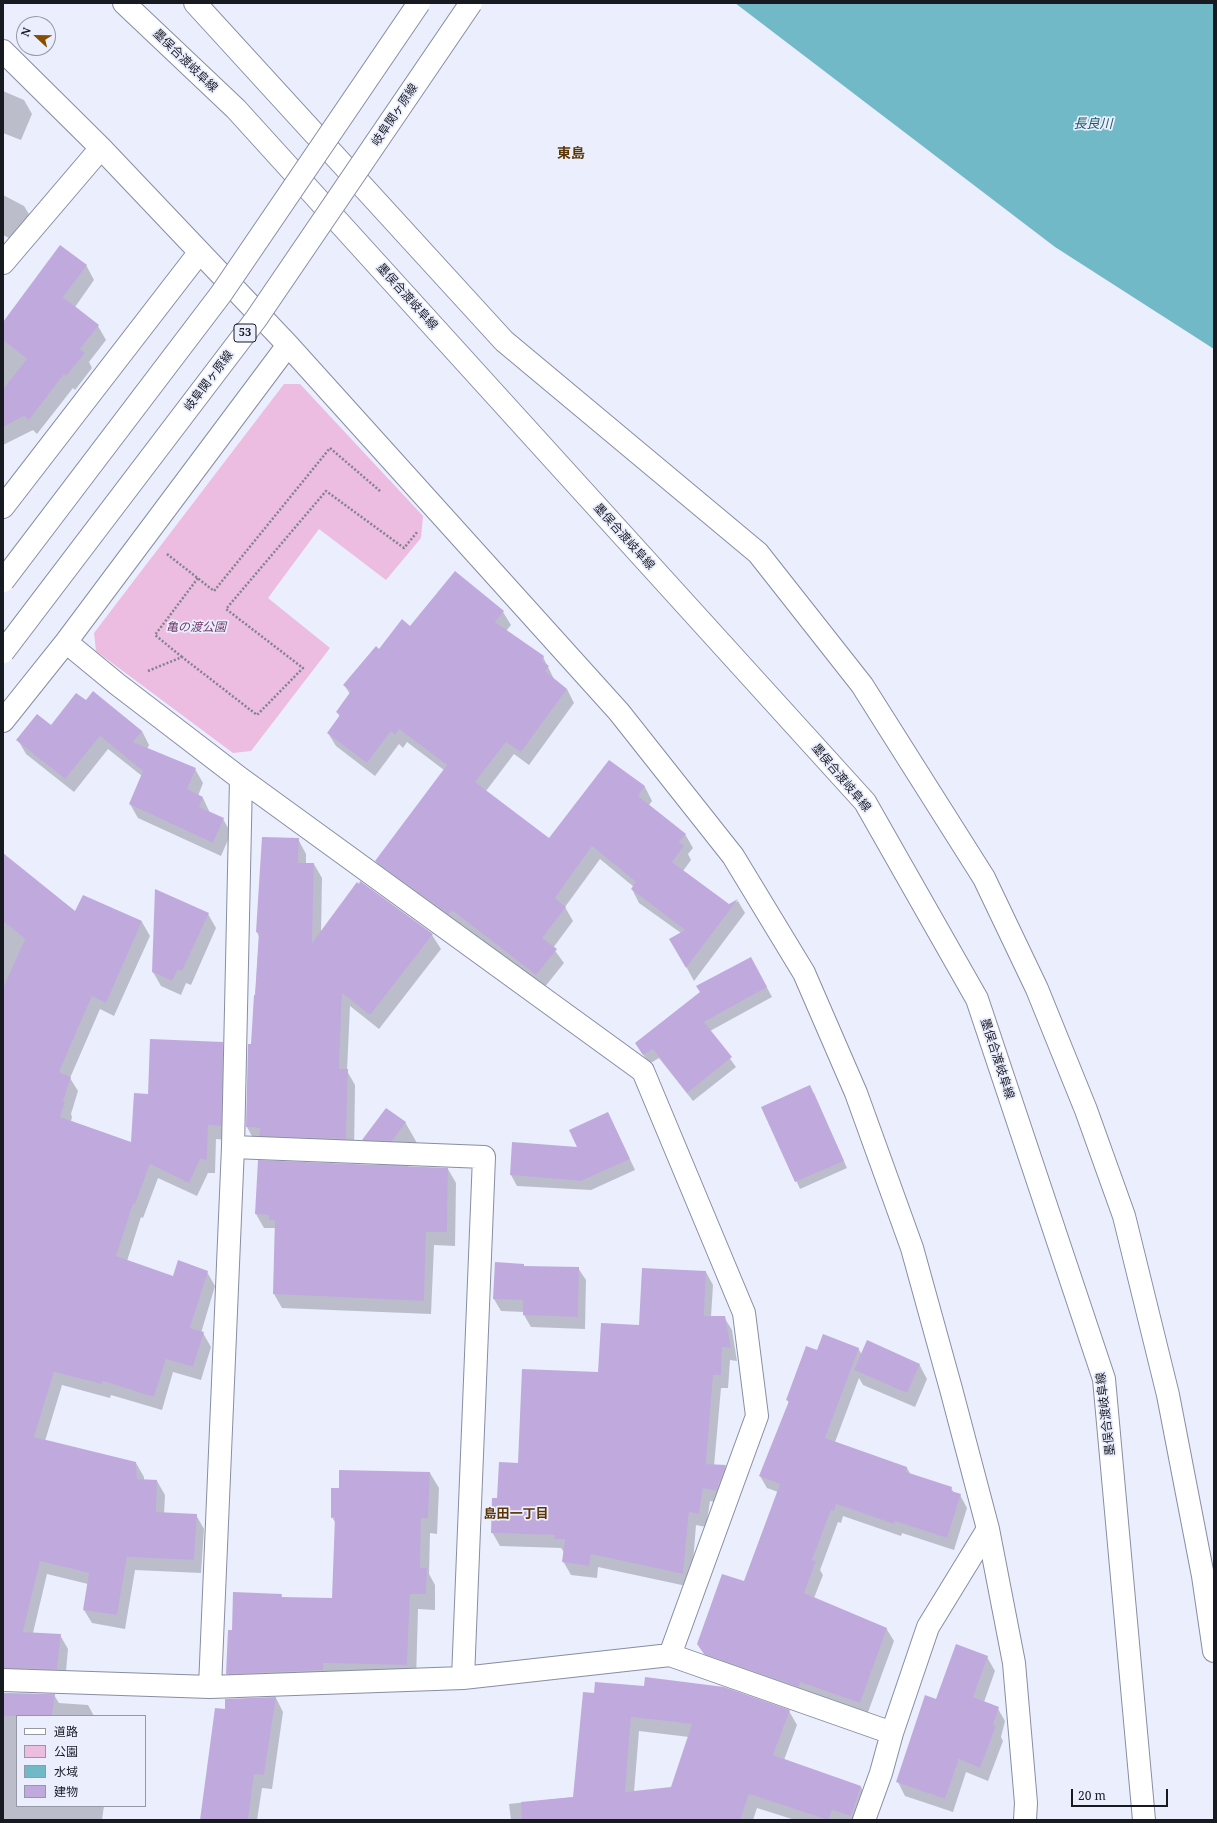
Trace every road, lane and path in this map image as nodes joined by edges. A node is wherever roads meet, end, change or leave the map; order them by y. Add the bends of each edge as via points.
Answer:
1 (124, 3) edge
2 (195, 3) edge
3 (420, 3) edge
4 (471, 3) edge
5 (3, 51) edge
6 (101, 148) junction
7 (199, 253) junction
8 (3, 263) edge
9 (288, 345) junction
10 (384, 496) dead end
11 (3, 507) edge
12 (421, 528) dead end
13 (144, 536) junction
14 (198, 578) junction
15 (3, 581) edge
16 (66, 642) junction
17 (3, 652) edge
18 (182, 657) junction
19 (117, 684) junction
20 (3, 721) edge
21 (241, 779) junction
22 (233, 1147) junction
23 (988, 1529) junction
24 (1214, 1651) edge
25 (670, 1655) junction
26 (463, 1678) junction
27 (3, 1680) edge
28 (210, 1687) junction
29 (892, 1733) junction
30 (864, 1820) edge
31 (1025, 1820) edge
32 (1144, 1820) edge

1 - 32 street, 墨俣合渡岐阜線 via 236,109 865,802 977,999 1104,1379
2 - 24 street via 504,341 758,553 862,685 984,878 1037,989 1086,1110 1124,1216 1168,1395 1203,1576
3 - 15 street, bridge via 221,294
4 - 17 street, 岐阜関ヶ原線 / 53, bridge via 256,319
5 - 6 street
6 - 7 street
6 - 8 street
7 - 9 street
7 - 11 street
9 - 13 street
9 - 23 street via 619,712 733,856 804,973 856,1093 912,1248
10 - 14 path via 330,448 214,591
12 - 18 path via 404,548 326,491 226,609 303,668 257,716
13 - 14 path
13 - 16 street
14 - 18 path via 155,635
16 - 19 street
16 - 20 street
18 - 19 path
19 - 21 street
21 - 22 street
21 - 25 street via 643,1071 744,1313 757,1416
22 - 26 street via 484,1157
22 - 28 street
23 - 29 street via 928,1627
23 - 31 street via 1014,1663 1026,1803
25 - 26 street
25 - 29 street
26 - 28 street
27 - 28 street
29 - 30 street

